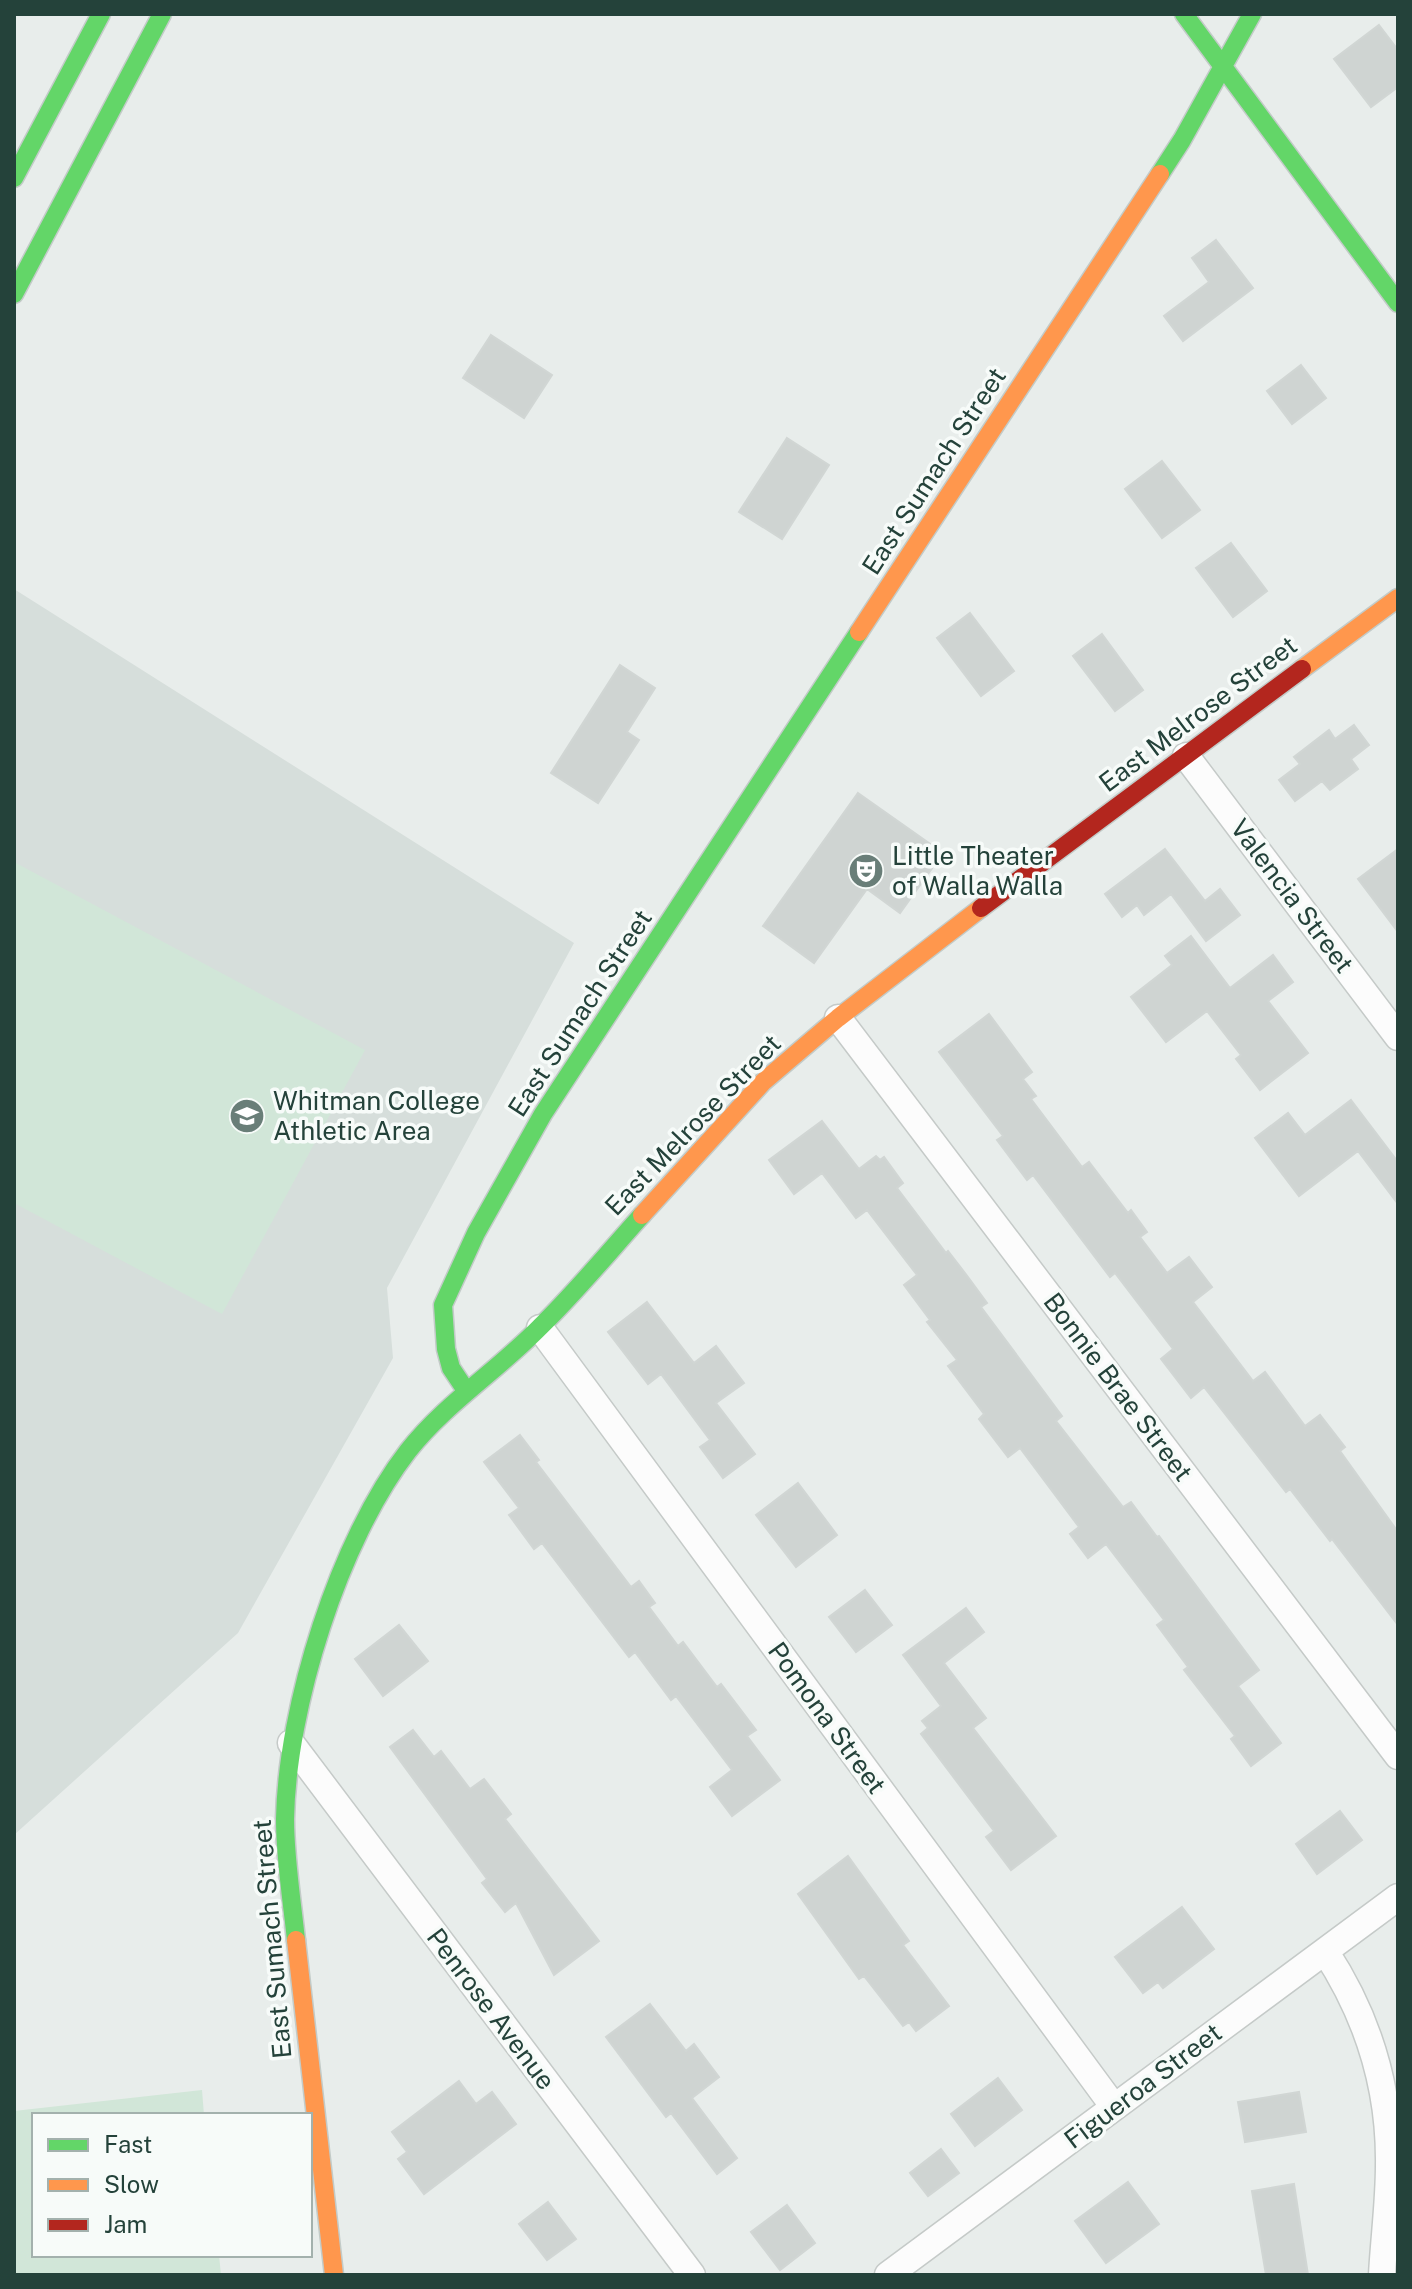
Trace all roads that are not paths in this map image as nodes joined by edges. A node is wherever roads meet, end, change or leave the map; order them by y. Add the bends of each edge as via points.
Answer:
1 (101, 14) edge
2 (162, 14) edge
3 (1184, 14) edge
4 (1252, 14) edge
5 (1223, 65) junction
6 (14, 178) edge
7 (14, 294) edge
8 (1398, 303) edge
9 (1398, 598) edge
10 (1186, 756) junction
11 (838, 1018) junction
12 (1398, 1037) edge
13 (540, 1328) junction
14 (467, 1392) junction
15 (291, 1743) junction
16 (1398, 1756) edge
17 (1398, 1897) edge
18 (1325, 1951) junction
19 (1114, 2107) junction
20 (334, 2275) edge
21 (692, 2275) edge
22 (888, 2275) edge
23 (1382, 2275) edge

1 - 6 main road
2 - 7 main road
3 - 5 main road
4 - 5 main road, East Sumach Street
5 - 8 main road
5 - 14 main road, East Sumach Street via 1182,140 536,1127 476,1233 443,1305 451,1368
9 - 10 main road, East Melrose Street
10 - 11 main road, East Melrose Street
10 - 12 street, Valencia Street
11 - 13 main road, East Melrose Street via 763,1082
11 - 16 street, Bonnie Brae Street
13 - 14 main road, East Melrose Street
13 - 19 street, Pomona Street
14 - 15 main road, East Sumach Street via 409,1450 372,1504 333,1594
15 - 20 main road, East Sumach Street via 285,1821 289,1886
15 - 21 street, Penrose Avenue
17 - 18 street, Figueroa Street
18 - 19 street, Figueroa Street
18 - 23 street via 1360,2013 1381,2085 1390,2162
19 - 22 street, Figueroa Street

